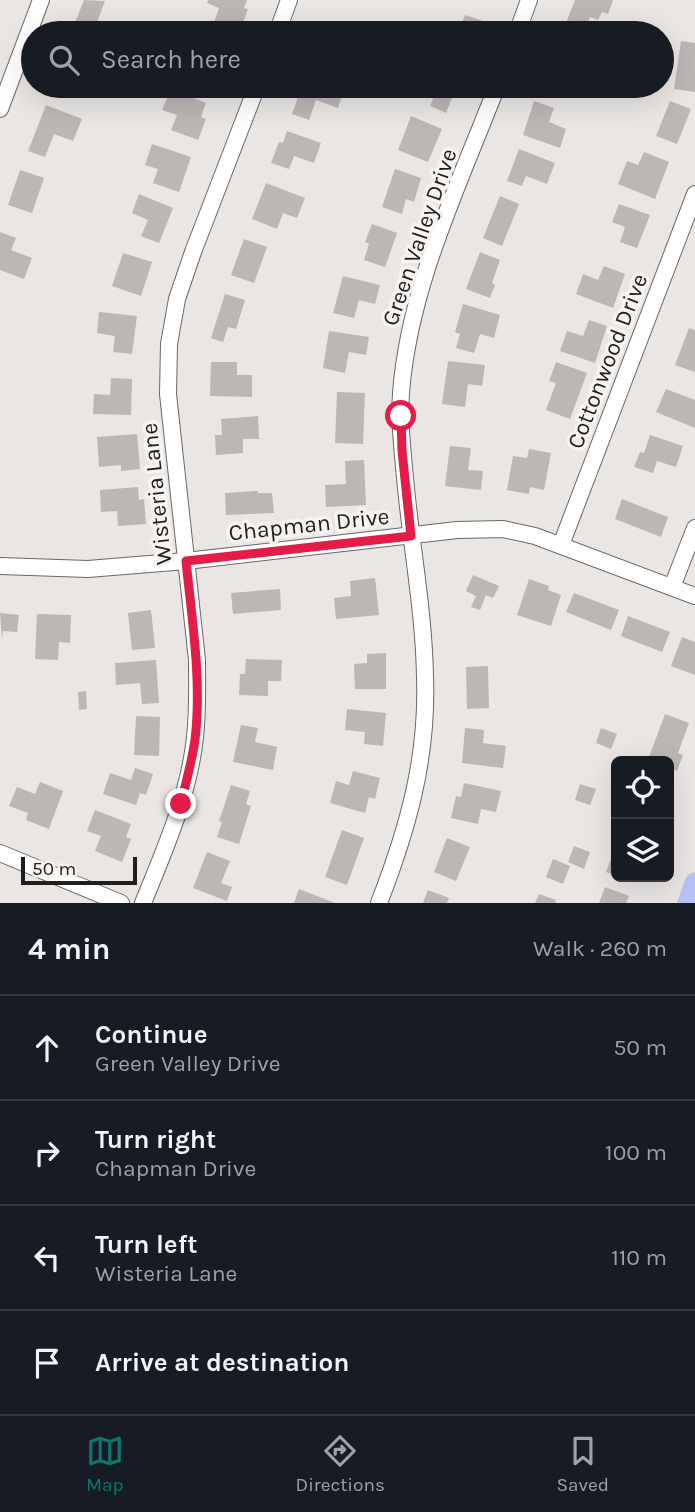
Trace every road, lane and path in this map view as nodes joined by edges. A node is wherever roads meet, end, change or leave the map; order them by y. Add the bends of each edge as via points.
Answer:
1 (41, 0) edge
2 (289, 0) edge
3 (529, 0) edge
4 (33, 21) edge
5 (281, 21) edge
6 (521, 21) edge
7 (21, 53) edge
8 (252, 98) edge
9 (492, 98) edge
10 (0, 109) edge
11 (695, 194) edge
12 (695, 528) edge
13 (411, 536) junction
14 (561, 545) junction
15 (186, 561) junction
16 (0, 566) edge
17 (672, 587) junction
18 (695, 596) edge
19 (0, 853) edge
20 (695, 883) edge
21 (121, 903) edge
22 (143, 903) edge
23 (379, 903) edge
24 (688, 903) edge

1 - 4 street
2 - 5 street
3 - 6 street
7 - 10 street
8 - 15 street, Wisteria Lane via 177,299 169,344 168,394
9 - 13 street, Green Valley Drive via 428,267 408,339 401,416
11 - 14 street, Cottonwood Drive
12 - 17 street
13 - 14 street, Chapman Drive via 503,529
13 - 15 street, Chapman Drive
13 - 23 street, Green Valley Drive via 425,677 422,754 405,834
14 - 17 street, Chapman Drive
15 - 16 street, Chapman Drive via 88,569
15 - 22 street, Wisteria Lane via 197,660 195,737 181,804
17 - 18 street, Chapman Drive
19 - 21 street
20 - 24 main road

